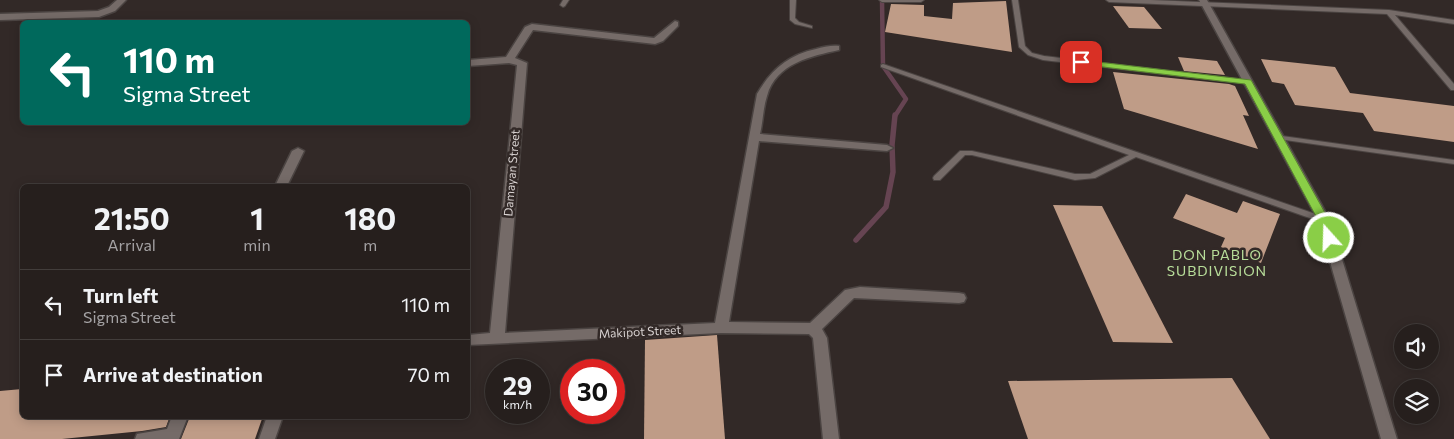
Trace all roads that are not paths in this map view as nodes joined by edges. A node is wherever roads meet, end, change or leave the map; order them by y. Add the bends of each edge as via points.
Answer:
1 (122, 0) edge
2 (793, 0) edge
3 (882, 0) edge
4 (921, 0) edge
5 (1015, 0) edge
6 (1109, 0) edge
7 (890, 1) edge
8 (1204, 2) edge
9 (1389, 12) junction
10 (0, 17) edge
11 (1454, 22) edge
12 (675, 24) dead end
13 (810, 27) dead end
14 (836, 48) dead end
15 (509, 60) junction
16 (470, 63) edge
17 (883, 66) dead end
18 (1248, 82) junction
19 (1454, 88) edge
20 (754, 137) junction
21 (1278, 137) junction
22 (887, 148) dead end
23 (298, 151) dead end
24 (1136, 154) junction
25 (1454, 162) edge
26 (938, 178) dead end
27 (282, 184) edge
28 (1324, 220) junction
29 (959, 298) dead end
30 (721, 328) junction
31 (813, 329) junction
32 (496, 338) junction
33 (470, 340) edge
34 (179, 419) edge
35 (274, 419) edge
36 (172, 437) edge
37 (142, 439) edge
38 (267, 439) edge
39 (831, 439) edge
40 (1389, 439) edge

1 - 10 street via 106,13
2 - 13 lane via 792,19
3 - 7 lane
4 - 7 lane
5 - 18 lane via 1022,47 1030,54
6 - 8 lane
8 - 9 lane
8 - 18 street
9 - 11 lane
9 - 19 lane
12 - 15 street via 655,41 532,27
14 - 20 street via 804,55 777,71 762,94
15 - 16 street
15 - 32 street, Damayan Street via 522,63
17 - 24 lane
18 - 21 street
20 - 22 street
20 - 30 street
21 - 25 lane
21 - 28 street
23 - 27 street
24 - 26 lane via 1092,176 1074,177 964,153
24 - 28 lane
28 - 40 street
29 - 31 street via 850,294
30 - 31 street, Makipot Street
30 - 32 street, Makipot Street
31 - 39 street via 820,338
32 - 33 street, Makipot Street
34 - 36 street
35 - 38 street
36 - 37 street

